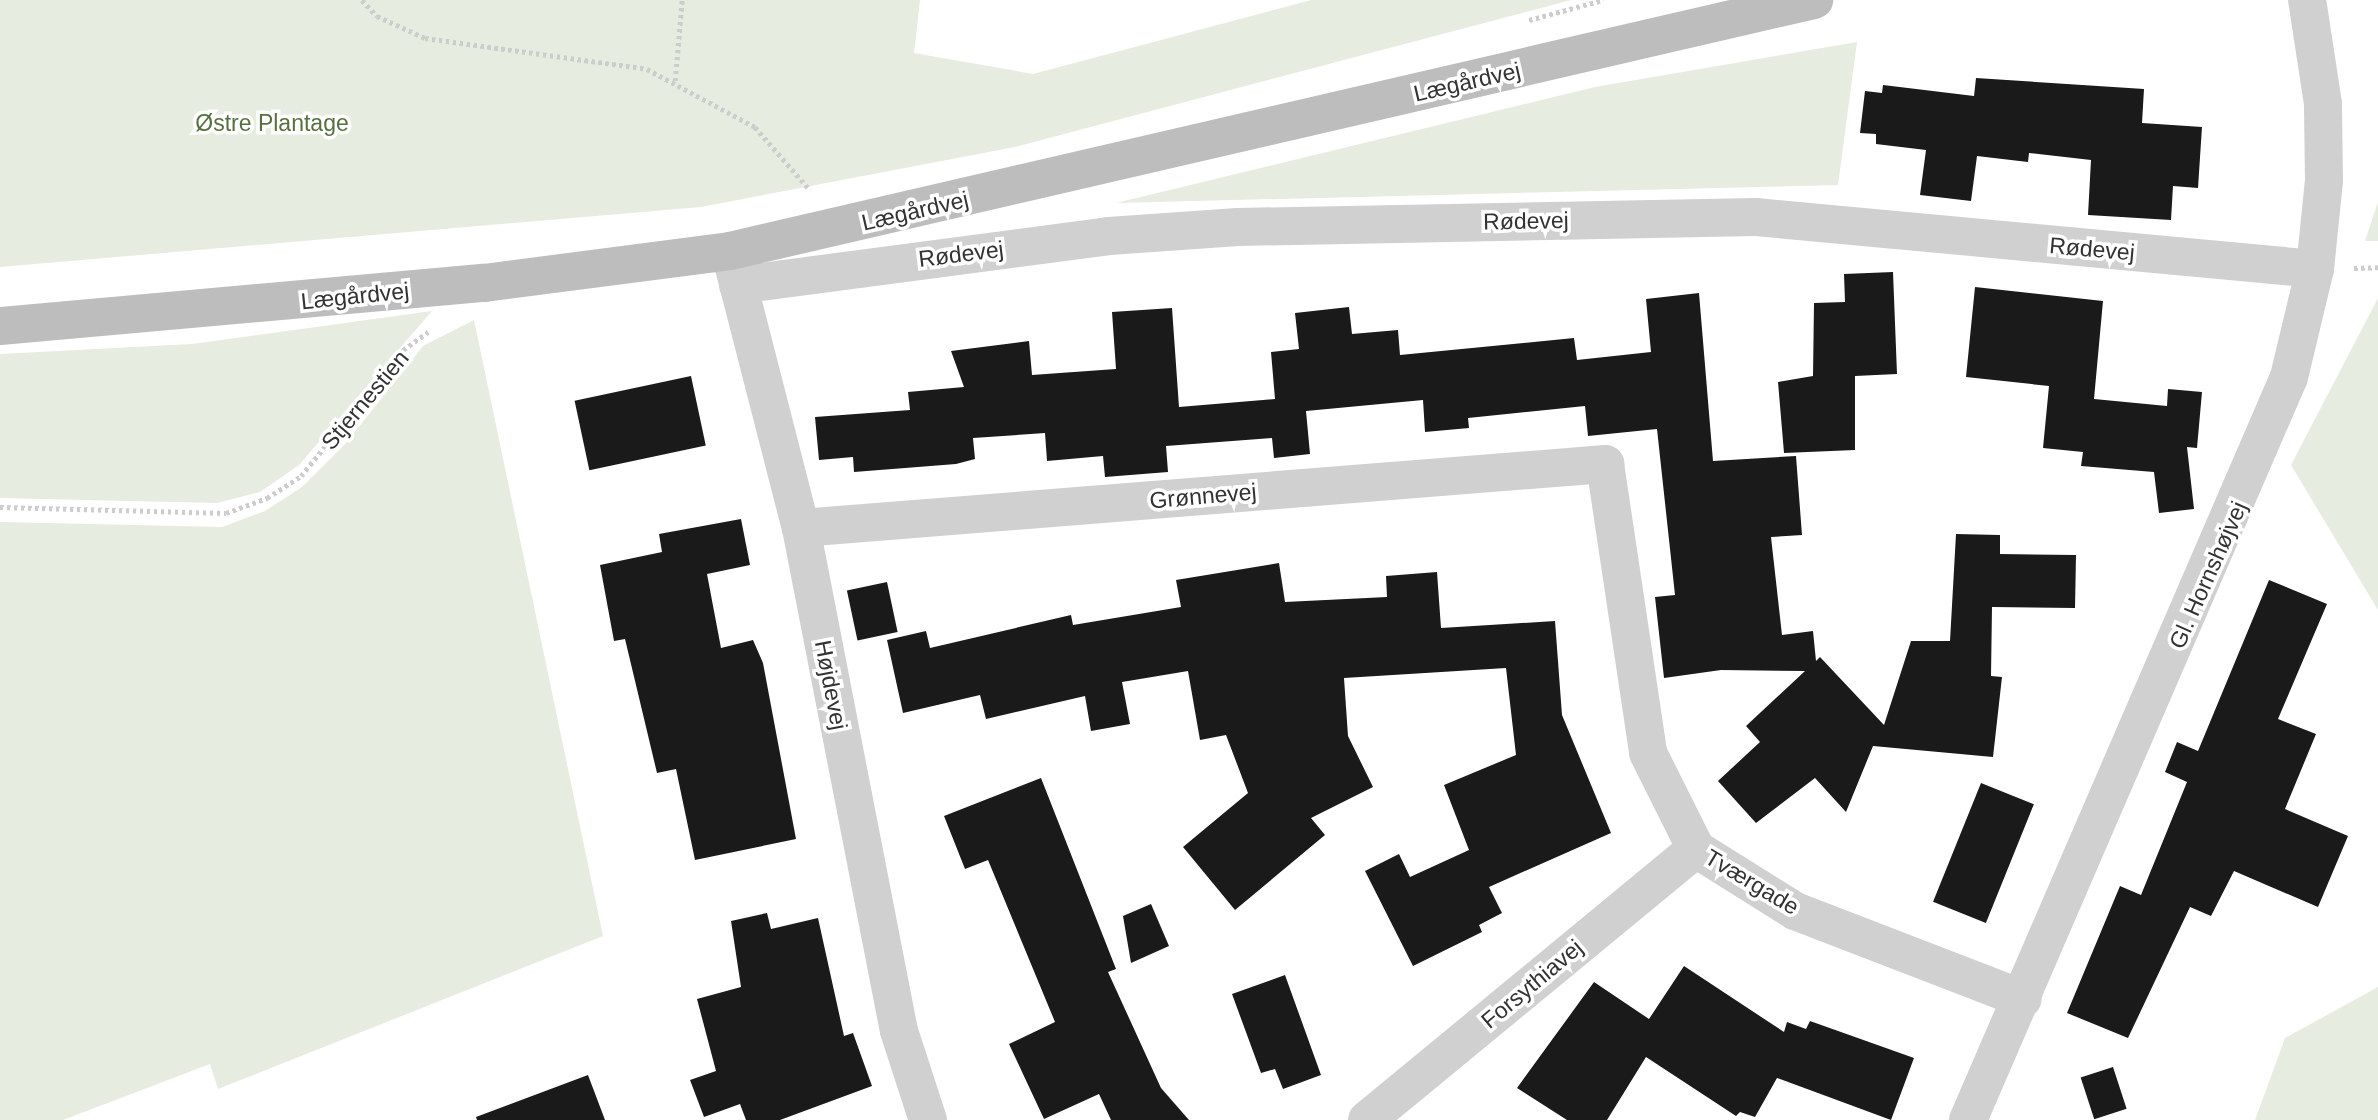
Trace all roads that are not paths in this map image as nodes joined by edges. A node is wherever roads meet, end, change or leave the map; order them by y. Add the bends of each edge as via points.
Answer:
1 (1814, 0) edge
2 (2307, 0) edge
3 (734, 268) junction
4 (2315, 270) junction
5 (0, 326) edge
6 (1605, 464) joint
7 (801, 528) junction
8 (1696, 849) junction
9 (2023, 999) junction
10 (928, 1120) edge
11 (1367, 1120) edge
12 (1968, 1120) edge

1 - 3 street, Lægårdvej
2 - 4 street, Gl. Hornshøjvej via 2323,104
3 - 4 street, Rødevej via 1238,227 1756,217
3 - 5 street, Lægårdvej via 484,283
3 - 7 street, Højdevej
4 - 9 street, Gl. Hornshøjvej via 2289,377 2249,482
6 - 7 street, Grønnevej
6 - 8 street, Tværgade via 1648,753
7 - 10 street, Højdevej via 899,1031
8 - 9 street, Tværgade via 1795,911
8 - 11 street, Forsythiavej
9 - 12 street, Gl. Hornshøjvej

